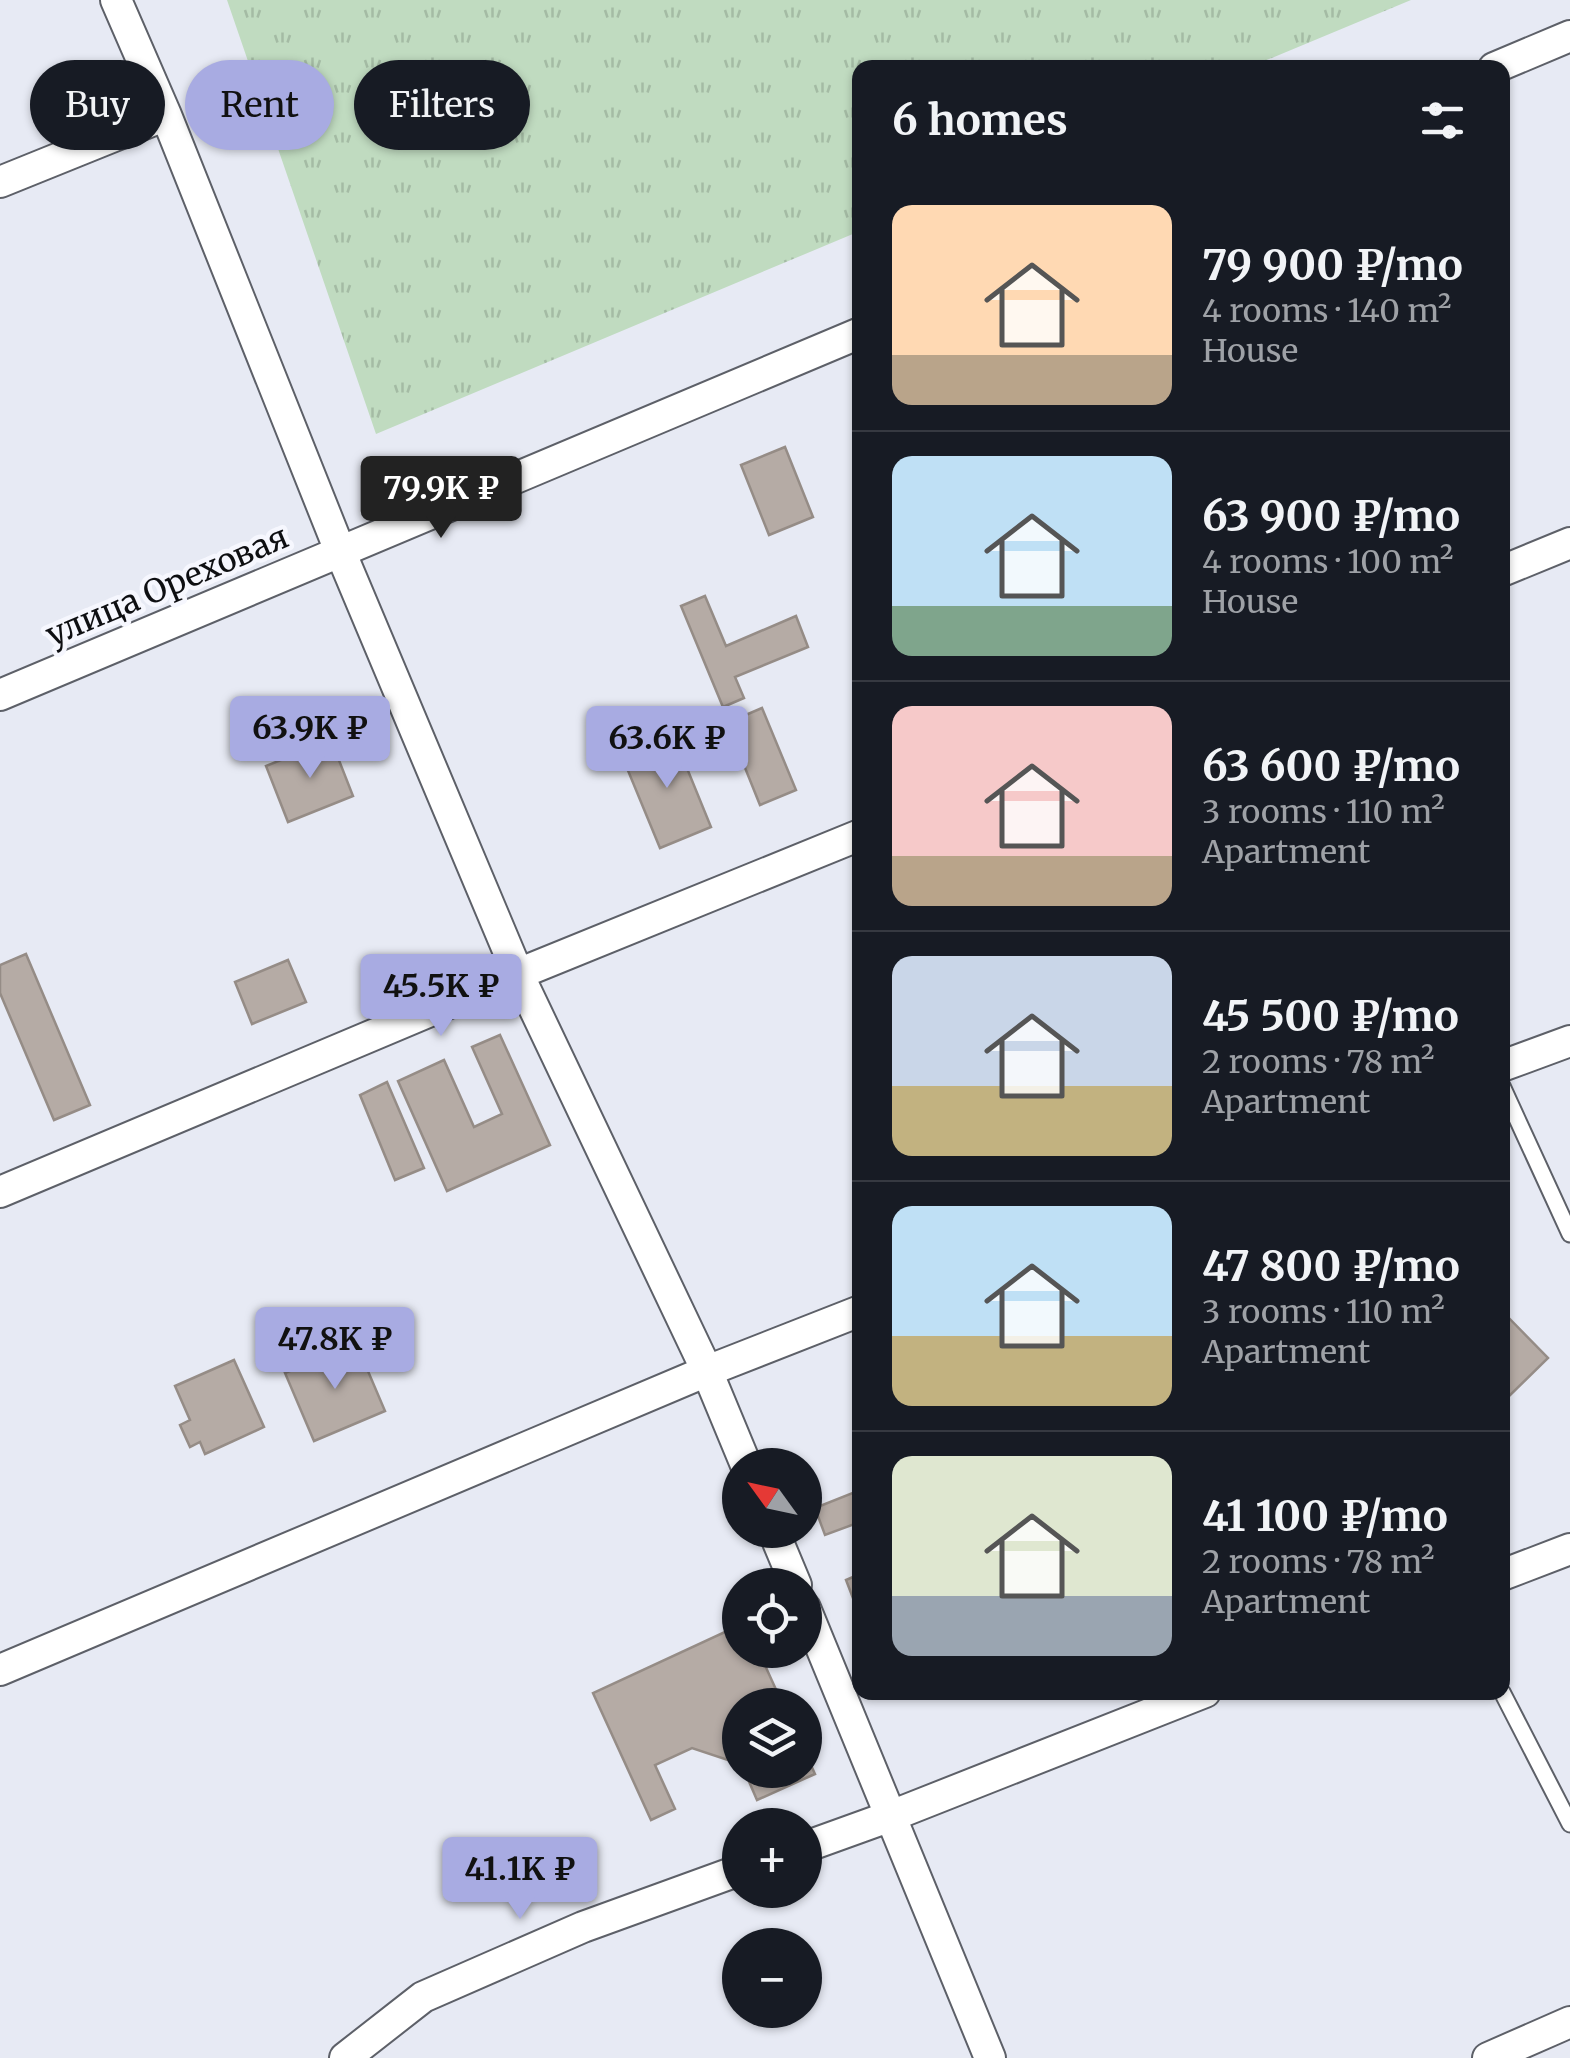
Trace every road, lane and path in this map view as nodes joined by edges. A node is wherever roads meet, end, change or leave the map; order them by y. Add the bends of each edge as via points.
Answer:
1 (116, 0) edge
2 (1570, 36) edge
3 (1510, 61) edge
4 (166, 115) junction
5 (0, 182) edge
6 (852, 336) edge
7 (1570, 543) edge
8 (340, 551) junction
9 (1510, 568) edge
10 (0, 695) edge
11 (852, 838) edge
12 (518, 974) junction
13 (1570, 1041) edge
14 (1510, 1063) edge
15 (1510, 1103) edge
16 (0, 1192) edge
17 (1570, 1234) edge
18 (852, 1314) edge
19 (708, 1371) junction
20 (739, 1448) edge
21 (1570, 1548) edge
22 (1510, 1572) edge
23 (822, 1649) edge
24 (0, 1670) edge
25 (1185, 1700) edge
26 (1506, 1700) edge
27 (891, 1816) junction
28 (1570, 1824) edge
29 (822, 1841) edge
30 (722, 1876) edge
31 (1570, 2022) edge
32 (344, 2058) edge
33 (990, 2058) edge
34 (1488, 2058) edge

1 - 4 street
2 - 3 street
4 - 5 street
4 - 8 street
6 - 8 street, улица Ореховая
7 - 9 street
8 - 10 street, улица Ореховая
8 - 12 street
11 - 12 street
12 - 16 street
12 - 19 street
13 - 14 street
15 - 17 lane
18 - 19 street
19 - 20 street
19 - 24 street
21 - 22 street
23 - 27 street
25 - 27 street
26 - 28 lane
27 - 29 street
27 - 33 street
30 - 32 street via 583,1926 423,1997
31 - 34 street

